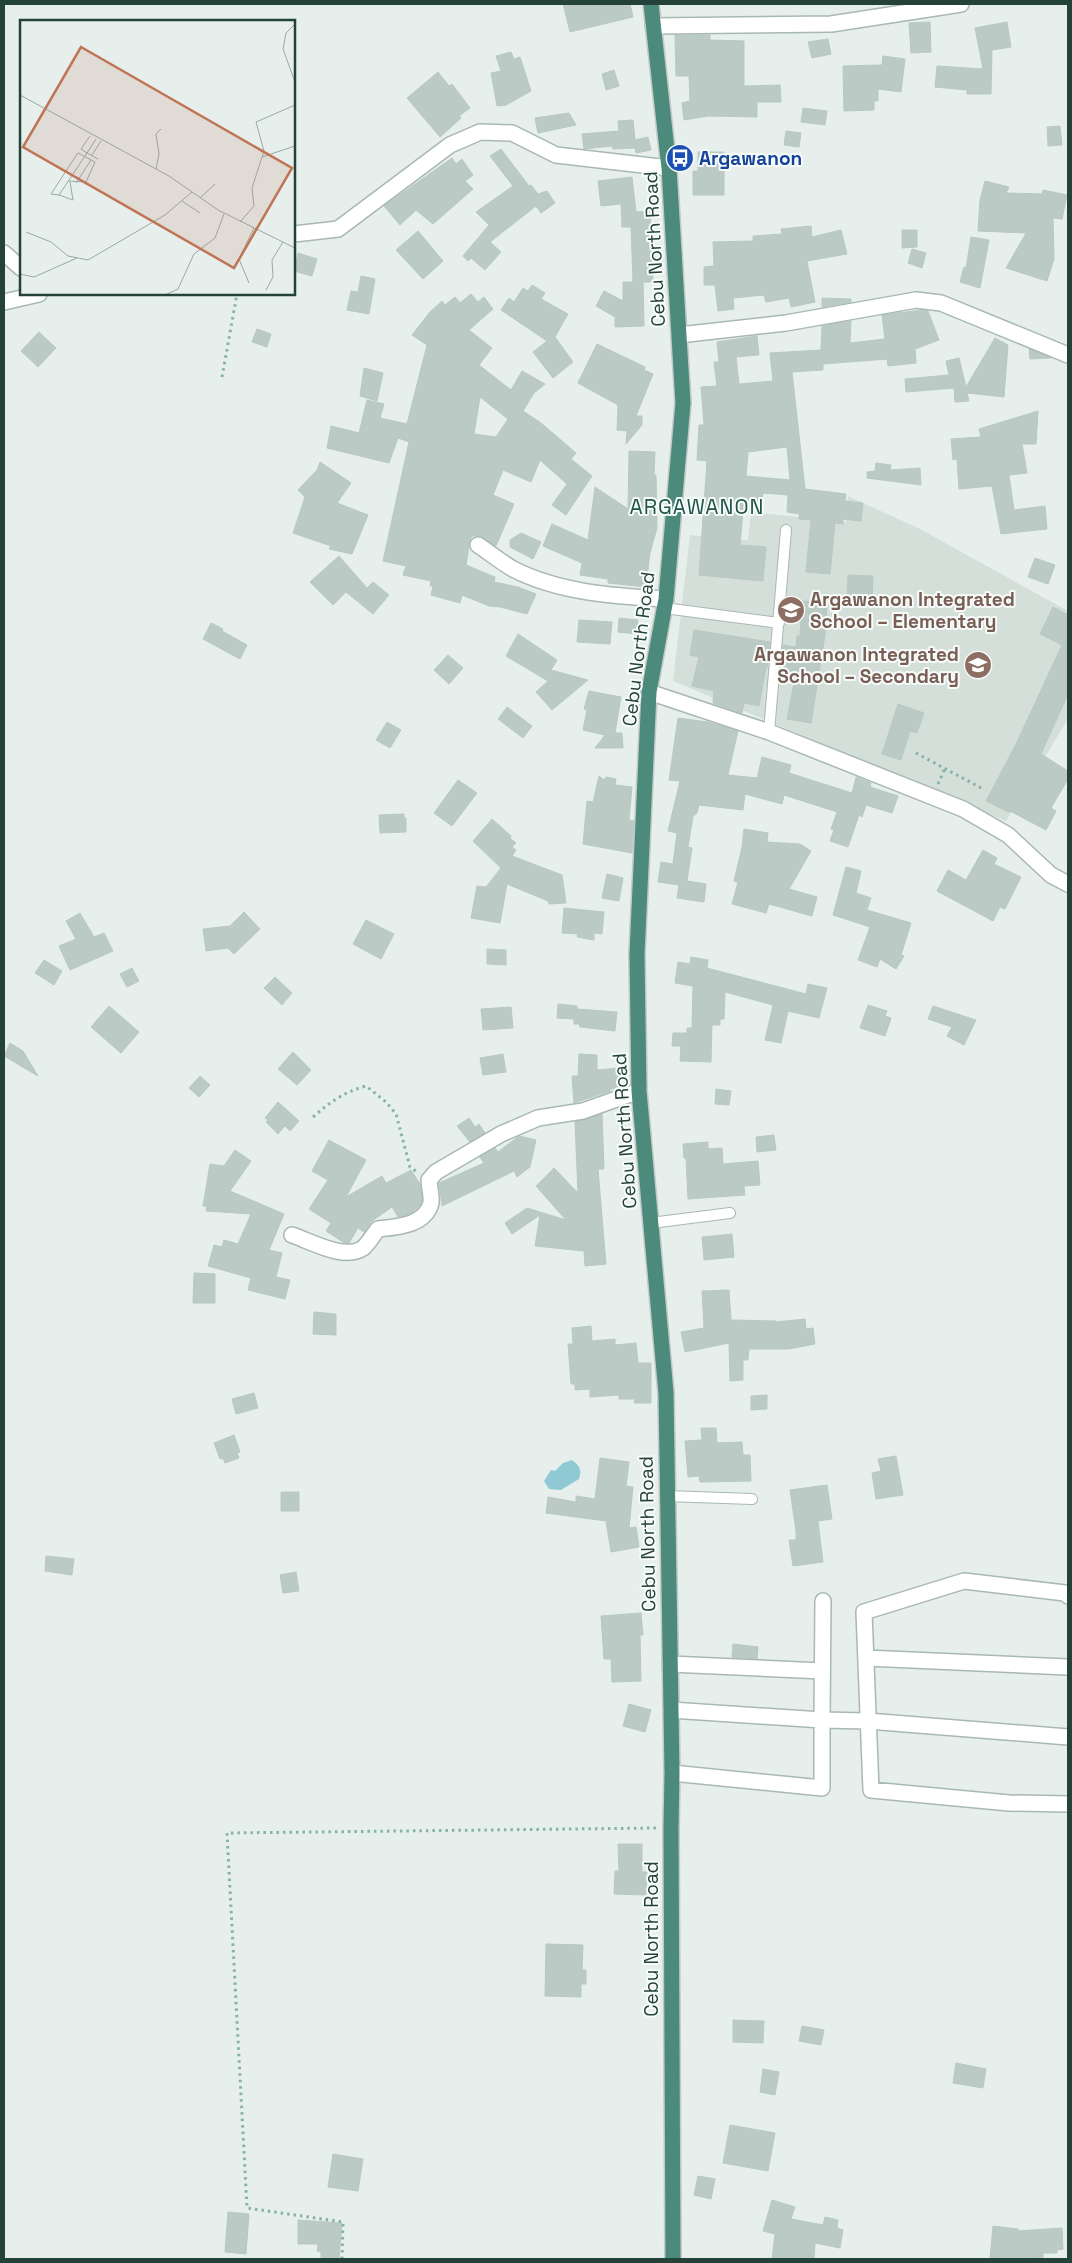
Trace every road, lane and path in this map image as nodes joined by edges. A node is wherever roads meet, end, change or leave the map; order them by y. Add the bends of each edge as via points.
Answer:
1 (651, 4) edge
2 (961, 4) edge
3 (653, 26) junction
4 (670, 168) junction
5 (295, 234) edge
6 (4, 252) edge
7 (20, 267) edge
8 (35, 295) edge
9 (237, 295) edge
10 (4, 302) edge
11 (679, 335) junction
12 (1068, 354) edge
13 (222, 377) dead end
14 (786, 530) dead end
15 (478, 545) dead end
16 (665, 604) junction
17 (779, 623) junction
18 (648, 692) junction
19 (769, 732) junction
20 (916, 753) dead end
21 (983, 789) dead end
22 (1068, 884) edge
23 (639, 1092) junction
24 (314, 1117) dead end
25 (429, 1180) junction
26 (730, 1213) dead end
27 (651, 1223) junction
28 (292, 1235) dead end
29 (666, 1496) junction
30 (752, 1499) dead end
31 (1068, 1596) edge
32 (823, 1601) dead end
33 (866, 1658) junction
34 (670, 1664) junction
35 (1068, 1667) edge
36 (822, 1671) junction
37 (671, 1710) junction
38 (822, 1720) junction
39 (868, 1721) junction
40 (1068, 1737) edge
41 (672, 1774) junction
42 (1068, 1804) edge
43 (671, 1828) junction
44 (342, 2259) edge
45 (672, 2259) edge

1 - 3 highway, Cebu North Road
2 - 3 street via 831,24
3 - 4 highway, Cebu North Road
4 - 5 street via 556,155 512,134 480,132 450,145 338,229
4 - 11 highway, Cebu North Road
6 - 7 street
8 - 10 street
9 - 13 path
11 - 12 street via 786,323 916,300 941,303
11 - 16 highway, Cebu North Road via 683,403
14 - 17 lane
15 - 16 street via 514,569 561,586
16 - 17 lane
16 - 18 highway, Cebu North Road
17 - 19 lane
18 - 19 street
18 - 23 highway, Cebu North Road via 637,954
19 - 22 street via 963,809 1008,835 1051,875
20 - 21 path
23 - 25 street via 583,1111 538,1118 501,1134 436,1172
23 - 27 highway, Cebu North Road
24 - 25 path via 332,1100 366,1086 396,1114 410,1167
25 - 28 street via 431,1204 423,1216 405,1226 378,1229 364,1247 356,1251 345,1254
26 - 27 lane
27 - 29 highway, Cebu North Road via 666,1393
29 - 30 lane
29 - 34 highway, Cebu North Road
31 - 33 street via 1065,1593 964,1581 864,1612
32 - 36 street
33 - 35 street
33 - 39 street
34 - 36 street
34 - 37 highway, Cebu North Road
36 - 38 street
37 - 38 street
37 - 41 highway, Cebu North Road
38 - 39 street
38 - 41 street via 822,1788
39 - 40 street
39 - 42 street via 871,1790 1009,1803
41 - 43 highway, Cebu North Road
43 - 44 path via 227,1833 247,2208 343,2222
43 - 45 highway, Cebu North Road

